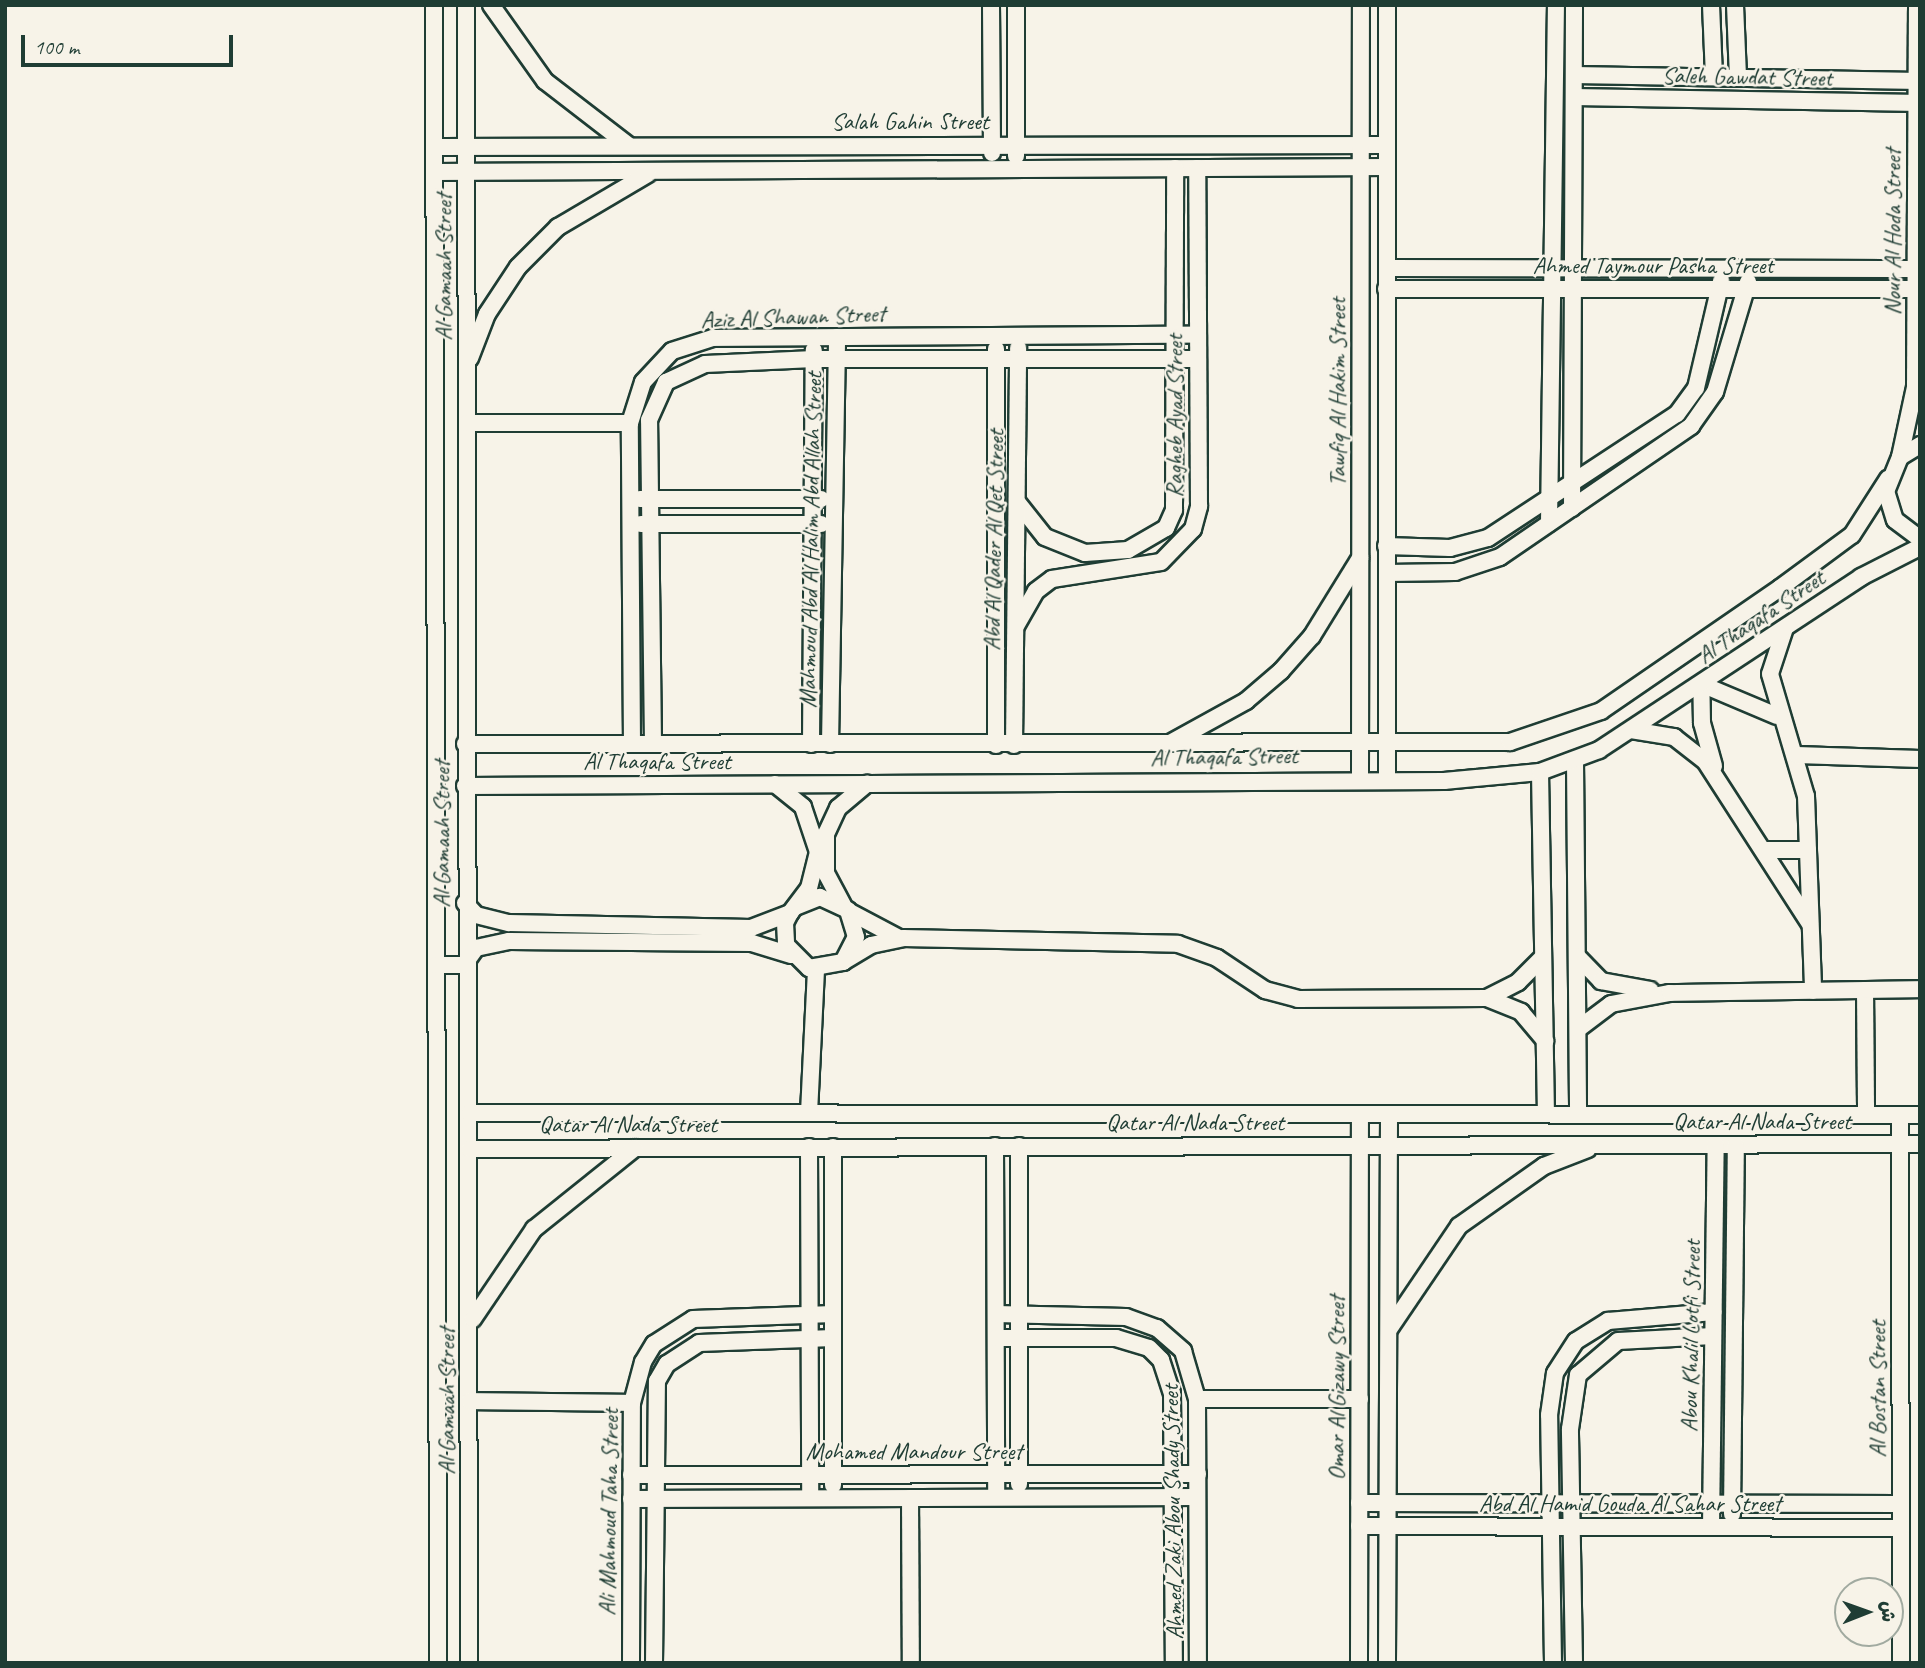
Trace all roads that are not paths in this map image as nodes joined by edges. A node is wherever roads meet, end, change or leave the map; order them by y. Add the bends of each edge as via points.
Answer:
1 (434, 5) edge
2 (466, 5) edge
3 (491, 5) edge
4 (991, 5) edge
5 (1016, 5) edge
6 (1361, 5) edge
7 (1387, 5) edge
8 (1556, 5) edge
9 (1574, 5) edge
10 (1711, 5) edge
11 (1735, 5) edge
12 (1917, 5) edge
13 (1574, 75) junction
14 (1714, 77) junction
15 (1744, 78) junction
16 (1918, 81) edge
17 (1574, 97) junction
18 (1750, 100) junction
19 (1918, 103) edge
20 (628, 145) junction
21 (992, 145) junction
22 (1016, 145) junction
23 (1361, 145) junction
24 (1386, 145) junction
25 (467, 146) junction
26 (435, 147) junction
27 (1361, 167) junction
28 (1387, 167) junction
29 (1175, 168) junction
30 (1197, 168) junction
31 (992, 169) junction
32 (1016, 169) junction
33 (654, 171) junction
34 (435, 172) junction
35 (467, 173) junction
36 (1387, 268) junction
37 (1552, 268) junction
38 (1573, 268) junction
39 (1721, 268) junction
40 (1748, 268) junction
41 (1918, 269) edge
42 (1386, 289) junction
43 (1552, 289) junction
44 (1573, 289) junction
45 (1721, 289) junction
46 (1748, 289) junction
47 (1918, 289) edge
48 (1176, 335) junction
49 (1198, 335) junction
50 (996, 336) junction
51 (1018, 336) junction
52 (814, 337) junction
53 (837, 337) junction
54 (996, 358) junction
55 (1018, 358) junction
56 (814, 359) junction
57 (836, 359) junction
58 (1176, 359) junction
59 (1198, 359) junction
60 (467, 367) junction
61 (467, 423) junction
62 (630, 423) junction
63 (1920, 445) edge
64 (1900, 457) junction
65 (1888, 479) junction
66 (1572, 484) junction
67 (631, 499) junction
68 (650, 499) junction
69 (813, 499) junction
70 (834, 499) junction
71 (1550, 499) junction
72 (1018, 503) junction
73 (1572, 508) junction
74 (1549, 523) junction
75 (631, 524) junction
76 (650, 524) junction
77 (813, 524) junction
78 (834, 524) junction
79 (1920, 539) edge
80 (1386, 546) junction
81 (1920, 548) edge
82 (1361, 556) junction
83 (1387, 573) junction
84 (1016, 626) junction
85 (1785, 628) junction
86 (1701, 684) junction
87 (1777, 716) junction
88 (1631, 730) junction
89 (653, 743) junction
90 (465, 744) junction
91 (632, 744) junction
92 (811, 744) junction
93 (830, 744) junction
94 (996, 744) junction
95 (1014, 745) junction
96 (1360, 745) junction
97 (1387, 745) junction
98 (1165, 746) junction
99 (1797, 755) junction
100 (1920, 759) edge
101 (1575, 761) junction
102 (1540, 772) junction
103 (1718, 778) junction
104 (1360, 779) junction
105 (1387, 779) junction
106 (868, 783) junction
107 (775, 784) junction
108 (465, 786) junction
109 (1763, 850) junction
110 (1808, 850) junction
111 (465, 904) junction
112 (846, 908) junction
113 (793, 910) junction
114 (1811, 925) junction
115 (903, 938) junction
116 (791, 955) junction
117 (1577, 956) junction
118 (1543, 957) junction
119 (843, 962) junction
120 (436, 965) junction
121 (464, 965) junction
122 (816, 970) junction
123 (1920, 989) edge
124 (1866, 990) junction
125 (1813, 991) junction
126 (1670, 993) junction
127 (1487, 998) junction
128 (1578, 1029) junction
129 (1545, 1041) junction
130 (470, 1113) junction
131 (809, 1113) junction
132 (1360, 1114) junction
133 (1390, 1114) junction
134 (1546, 1114) junction
135 (1578, 1114) junction
136 (1866, 1115) junction
137 (1900, 1115) junction
138 (1920, 1115) edge
139 (1900, 1144) junction
140 (1920, 1144) edge
141 (1360, 1145) junction
142 (1389, 1145) junction
143 (1597, 1145) junction
144 (1716, 1145) junction
145 (1736, 1145) junction
146 (995, 1146) junction
147 (1019, 1146) junction
148 (636, 1147) junction
149 (809, 1147) junction
150 (833, 1147) junction
151 (470, 1149) junction
152 (1714, 1312) junction
153 (809, 1314) junction
154 (833, 1314) junction
155 (996, 1314) junction
156 (1019, 1315) junction
157 (1388, 1330) junction
158 (470, 1335) junction
159 (1713, 1336) junction
160 (809, 1338) junction
161 (833, 1338) junction
162 (996, 1338) junction
163 (1019, 1338) junction
164 (1198, 1399) junction
165 (1360, 1399) junction
166 (470, 1401) junction
167 (632, 1403) junction
168 (1198, 1474) junction
169 (631, 1475) junction
170 (652, 1475) junction
171 (810, 1475) junction
172 (833, 1475) junction
173 (996, 1475) junction
174 (1019, 1475) junction
175 (1172, 1475) junction
176 (996, 1497) junction
177 (1019, 1497) junction
178 (1172, 1497) junction
179 (1197, 1497) junction
180 (810, 1498) junction
181 (833, 1498) junction
182 (910, 1498) junction
183 (631, 1499) junction
184 (652, 1499) junction
185 (1360, 1503) junction
186 (1388, 1503) junction
187 (1552, 1503) junction
188 (1572, 1504) junction
189 (1711, 1504) junction
190 (1732, 1504) junction
191 (1901, 1504) junction
192 (1359, 1526) junction
193 (1388, 1526) junction
194 (1552, 1527) junction
195 (1573, 1527) junction
196 (1711, 1527) junction
197 (1731, 1527) junction
198 (1901, 1528) junction
199 (438, 1663) edge
200 (469, 1663) edge
201 (631, 1663) edge
202 (654, 1663) edge
203 (911, 1663) edge
204 (1174, 1663) edge
205 (1198, 1663) edge
206 (1359, 1663) edge
207 (1387, 1663) edge
208 (1553, 1663) edge
209 (1574, 1663) edge
210 (1901, 1663) edge

1 - 26 street, Al Gamaah Street
2 - 25 street, Al Gamaah Street
3 - 20 street via 545,81
4 - 21 street
5 - 22 street
6 - 23 street, Tawfiq Al Hakim Street
7 - 24 street, Tawfiq Al Hakim Street
8 - 37 street
9 - 13 street
10 - 14 street
11 - 15 street
12 - 16 street, Nour Al Hoda Street
13 - 14 street, Saleh Gawdat Street
13 - 17 street
14 - 15 street, Saleh Gawdat Street
15 - 16 street, Saleh Gawdat Street
15 - 18 street
16 - 19 street, Nour Al Hoda Street
17 - 18 street, Saleh Gawdat Street
17 - 38 street
18 - 19 street, Saleh Gawdat Street
19 - 41 street, Nour Al Hoda Street
20 - 21 street, Salah Gahin Street
20 - 25 street, Salah Gahin Street
21 - 22 street, Salah Gahin Street
21 - 31 street
22 - 23 street, Salah Gahin Street
22 - 32 street
23 - 24 street, Salah Gahin Street
23 - 27 street, Tawfiq Al Hakim Street
24 - 28 street, Tawfiq Al Hakim Street
25 - 26 street, Salah Gahin Street
25 - 35 street, Al Gamaah Street
26 - 34 street, Al Gamaah Street
27 - 28 street, Salah Gahin Street
27 - 30 street, Salah Gahin Street
27 - 82 street, Tawfiq Al Hakim Street
28 - 36 street, Tawfiq Al Hakim Street
29 - 30 street, Salah Gahin Street
29 - 32 street, Salah Gahin Street
29 - 48 street, Ragheb Ayad Street
30 - 49 street, Ragheb Ayad Street
31 - 32 street, Salah Gahin Street
31 - 33 street, Salah Gahin Street
33 - 35 street, Salah Gahin Street
33 - 60 street via 603,195 526,259 487,314
34 - 35 street, Salah Gahin Street
34 - 120 street, Al Gamaah Street
35 - 60 street, Al Gamaah Street
36 - 37 street, Ahmed Taymour Pasha Street
36 - 42 street, Tawfiq Al Hakim Street
37 - 38 street, Ahmed Taymour Pasha Street
37 - 43 street
38 - 39 street, Ahmed Taymour Pasha Street
38 - 44 street
39 - 40 street, Ahmed Taymour Pasha Street
39 - 45 street
40 - 41 street, Ahmed Taymour Pasha Street
40 - 46 street
41 - 47 street, Nour Al Hoda Street
42 - 43 street, Ahmed Taymour Pasha Street
42 - 80 street, Tawfiq Al Hakim Street
43 - 44 street, Ahmed Taymour Pasha Street
43 - 71 street
44 - 45 street, Ahmed Taymour Pasha Street
44 - 66 street
45 - 46 street, Ahmed Taymour Pasha Street
45 - 66 street via 1692,396 1677,414
46 - 47 street, Ahmed Taymour Pasha Street
46 - 73 street via 1703,415
47 - 64 street, Nour Al Hoda Street via 1915,387
48 - 49 street, Aziz Al Shawan Street
48 - 51 street, Aziz Al Shawan Street
48 - 58 street, Ragheb Ayad Street
49 - 59 street, Ragheb Ayad Street
50 - 51 street, Aziz Al Shawan Street
50 - 53 street, Aziz Al Shawan Street
50 - 54 street, Abd Al Qader Al Qet Street
51 - 55 street, Abd Al Qader Al Qet Street
52 - 53 street, Aziz Al Shawan Street
52 - 56 street, Mahmoud Abd Al Halim Abd Allah Street
52 - 62 street, Aziz Al Shawan Street via 692,342 656,365 638,392
53 - 57 street, Mahmoud Abd Al Halim Abd Allah Street
54 - 55 street, Aziz Al Shawan Street
54 - 57 street, Aziz Al Shawan Street
54 - 94 street, Abd Al Qader Al Qet Street
55 - 58 street, Aziz Al Shawan Street
55 - 72 street, Abd Al Qader Al Qet Street
56 - 57 street, Aziz Al Shawan Street
56 - 68 street, Aziz Al Shawan Street via 705,364 666,382 649,420
56 - 69 street, Mahmoud Abd Al Halim Abd Allah Street
57 - 70 street, Mahmoud Abd Al Halim Abd Allah Street
58 - 59 street, Aziz Al Shawan Street
58 - 72 street, Ragheb Ayad Street via 1176,493 1166,528 1128,550 1085,554 1045,537
59 - 84 street, Ragheb Ayad Street via 1199,506 1180,549 1138,569 1052,579 1036,591
60 - 61 street, Al Gamaah Street
61 - 62 street
61 - 90 street, Al Gamaah Street
62 - 67 street, Aziz Al Shawan Street
63 - 64 street
64 - 65 street, Al Thaqafa Street
65 - 79 street via 1895,520
65 - 97 street, Al Thaqafa Street via 1866,518 1835,549 1601,711 1510,743
66 - 71 street
66 - 73 street
67 - 68 street
67 - 75 street, Aziz Al Shawan Street
68 - 69 street
68 - 76 street, Aziz Al Shawan Street
69 - 70 street
69 - 77 street, Mahmoud Abd Al Halim Abd Allah Street
70 - 78 street, Mahmoud Abd Al Halim Abd Allah Street
71 - 74 street
71 - 80 street via 1471,545
72 - 84 street, Abd Al Qader Al Qet Street
73 - 74 street
74 - 83 street via 1471,569
75 - 76 street
75 - 91 street, Aziz Al Shawan Street
76 - 77 street
76 - 89 street, Aziz Al Shawan Street
77 - 78 street
77 - 92 street, Mahmoud Abd Al Halim Abd Allah Street
78 - 93 street, Mahmoud Abd Al Halim Abd Allah Street
80 - 83 street, Tawfiq Al Hakim Street
81 - 85 street, Al Thaqafa Street
82 - 96 street, Tawfiq Al Hakim Street
82 - 98 street via 1312,636 1281,671 1226,713
83 - 97 street, Tawfiq Al Hakim Street
84 - 95 street, Abd Al Qader Al Qet Street
85 - 86 street, Al Thaqafa Street
85 - 87 street via 1770,674
86 - 87 street
86 - 88 street, Al Thaqafa Street
86 - 103 street via 1704,734
87 - 99 street
88 - 101 street, Al Thaqafa Street
88 - 103 street via 1682,742
89 - 91 street, Al Thaqafa Street
89 - 92 street, Al Thaqafa Street
90 - 91 street, Al Thaqafa Street
90 - 108 street, Al Gamaah Street
92 - 93 street, Al Thaqafa Street
93 - 94 street, Al Thaqafa Street
94 - 95 street, Al Thaqafa Street
95 - 98 street, Al Thaqafa Street
96 - 97 street, Al Thaqafa Street
96 - 98 street, Al Thaqafa Street
96 - 104 street, Tawfiq Al Hakim Street
97 - 105 street, Tawfiq Al Hakim Street
99 - 100 street
99 - 110 street
101 - 102 street, Al Thaqafa Street
101 - 117 street
102 - 105 street, Al Thaqafa Street
102 - 118 street
103 - 109 street
104 - 105 street, Al Thaqafa Street
104 - 106 street, Al Thaqafa Street
106 - 107 street, Al Thaqafa Street
106 - 112 street via 845,800 826,834 826,873
107 - 108 street, Al Thaqafa Street
107 - 113 street via 803,807 817,840 814,876
108 - 111 street, Al Gamaah Street
109 - 110 street
109 - 114 street
110 - 114 street
111 - 113 street via 476,915 509,923 751,928
111 - 121 street, Al Gamaah Street
112 - 113 street via 820,897
112 - 115 street via 873,929
112 - 119 street via 856,937
113 - 116 street via 784,934
114 - 125 street
115 - 119 street via 871,945
115 - 127 street via 1167,943 1198,950 1265,990 1298,999
116 - 121 street via 752,943 509,940 476,948
116 - 122 street
117 - 126 street via 1601,981
117 - 128 street
118 - 127 street via 1518,982
118 - 129 street
119 - 122 street
120 - 121 street
120 - 199 street, Al Gamaah Street
121 - 130 street, Al Gamaah Street
122 - 131 street
123 - 124 street
124 - 125 street
124 - 136 street
125 - 126 street
126 - 128 street via 1611,1004
127 - 129 street via 1521,1012
128 - 135 street
129 - 134 street
130 - 131 street, Qatar Al Nada Street
130 - 151 street, Al Gamaah Street
131 - 132 street, Qatar Al Nada Street
132 - 133 street, Qatar Al Nada Street
132 - 141 street, Omar Al Gizawy Street
133 - 134 street, Qatar Al Nada Street
133 - 142 street, Omar Al Gizawy Street
134 - 135 street, Qatar Al Nada Street
135 - 136 street, Qatar Al Nada Street
136 - 137 street, Qatar Al Nada Street
137 - 138 street, Qatar Al Nada Street
137 - 139 street, Al Bostan Street
139 - 140 street, Qatar Al Nada Street
139 - 145 street, Qatar Al Nada Street
139 - 191 street, Al Bostan Street
141 - 142 street, Qatar Al Nada Street
141 - 147 street, Qatar Al Nada Street
141 - 165 street, Omar Al Gizawy Street
142 - 143 street, Qatar Al Nada Street
142 - 157 street, Omar Al Gizawy Street
143 - 144 street, Qatar Al Nada Street
143 - 157 street via 1544,1166 1459,1226
144 - 145 street, Qatar Al Nada Street
144 - 152 street, Abou Khalil Lotfi Street
145 - 190 street, Abou Khalil Lotfi Street
146 - 147 street, Qatar Al Nada Street
146 - 150 street, Qatar Al Nada Street
146 - 155 street
147 - 156 street
148 - 149 street, Qatar Al Nada Street
148 - 151 street, Qatar Al Nada Street
148 - 158 street via 534,1229 487,1290
149 - 150 street, Qatar Al Nada Street
149 - 153 street
150 - 154 street
151 - 158 street, Al Gamaah Street
152 - 159 street, Abou Khalil Lotfi Street
152 - 187 street via 1626,1316 1576,1341 1550,1392
153 - 154 street, Ali Mahmoud Taha Street
153 - 160 street
153 - 167 street, Ali Mahmoud Taha Street via 714,1315 673,1330 643,1362
154 - 161 street
155 - 156 street, Ahmed Zaki Abou Shady Street
155 - 162 street
156 - 163 street
156 - 164 street, Ahmed Zaki Abou Shady Street via 1126,1317 1157,1328 1183,1351
157 - 186 street, Omar Al Gizawy Street
158 - 166 street, Al Gamaah Street
159 - 188 street via 1627,1339 1588,1361 1570,1409
159 - 189 street, Abou Khalil Lotfi Street
160 - 161 street, Ali Mahmoud Taha Street
160 - 170 street, Ali Mahmoud Taha Street via 719,1340 681,1351 657,1381
160 - 171 street
161 - 172 street
162 - 163 street, Ahmed Zaki Abou Shady Street
162 - 173 street
163 - 174 street
163 - 175 street, Ahmed Zaki Abou Shady Street via 1116,1338 1149,1348 1169,1376
164 - 165 street
164 - 168 street, Ahmed Zaki Abou Shady Street
165 - 185 street, Omar Al Gizawy Street
166 - 167 street
166 - 200 street, Al Gamaah Street
167 - 169 street, Ali Mahmoud Taha Street
168 - 175 street, Mohamed Mandour Street
168 - 179 street, Ahmed Zaki Abou Shady Street
169 - 170 street, Mohamed Mandour Street
169 - 183 street, Ali Mahmoud Taha Street
170 - 171 street, Mohamed Mandour Street
170 - 184 street, Ali Mahmoud Taha Street
171 - 172 street, Mohamed Mandour Street
171 - 180 street
172 - 173 street, Mohamed Mandour Street
172 - 181 street
173 - 174 street, Mohamed Mandour Street
173 - 176 street
174 - 175 street, Mohamed Mandour Street
174 - 177 street
175 - 178 street, Ahmed Zaki Abou Shady Street
176 - 177 street, Mohamed Mandour Street
176 - 182 street, Mohamed Mandour Street
177 - 178 street, Mohamed Mandour Street
178 - 179 street, Mohamed Mandour Street
178 - 204 street, Ahmed Zaki Abou Shady Street
179 - 205 street, Ahmed Zaki Abou Shady Street
180 - 181 street, Mohamed Mandour Street
180 - 184 street, Mohamed Mandour Street
181 - 182 street, Mohamed Mandour Street
182 - 203 street
183 - 184 street, Mohamed Mandour Street
183 - 201 street, Ali Mahmoud Taha Street
184 - 202 street, Ali Mahmoud Taha Street
185 - 186 street, Abd Al Hamid Gouda Al Sahar Street
185 - 192 street, Omar Al Gizawy Street
186 - 187 street, Abd Al Hamid Gouda Al Sahar Street
186 - 193 street, Omar Al Gizawy Street
187 - 188 street, Abd Al Hamid Gouda Al Sahar Street
187 - 194 street
188 - 189 street, Abd Al Hamid Gouda Al Sahar Street
188 - 195 street
189 - 190 street, Abd Al Hamid Gouda Al Sahar Street
189 - 196 street, Abou Khalil Lotfi Street
190 - 191 street, Abd Al Hamid Gouda Al Sahar Street
190 - 197 street, Abou Khalil Lotfi Street
191 - 198 street, Al Bostan Street
192 - 193 street, Abd Al Hamid Gouda Al Sahar Street
192 - 206 street, Omar Al Gizawy Street
193 - 194 street, Abd Al Hamid Gouda Al Sahar Street
193 - 207 street, Omar Al Gizawy Street
194 - 195 street, Abd Al Hamid Gouda Al Sahar Street
194 - 208 street
195 - 196 street, Abd Al Hamid Gouda Al Sahar Street
195 - 209 street
196 - 197 street, Abd Al Hamid Gouda Al Sahar Street
197 - 198 street, Abd Al Hamid Gouda Al Sahar Street
198 - 210 street, Al Bostan Street

